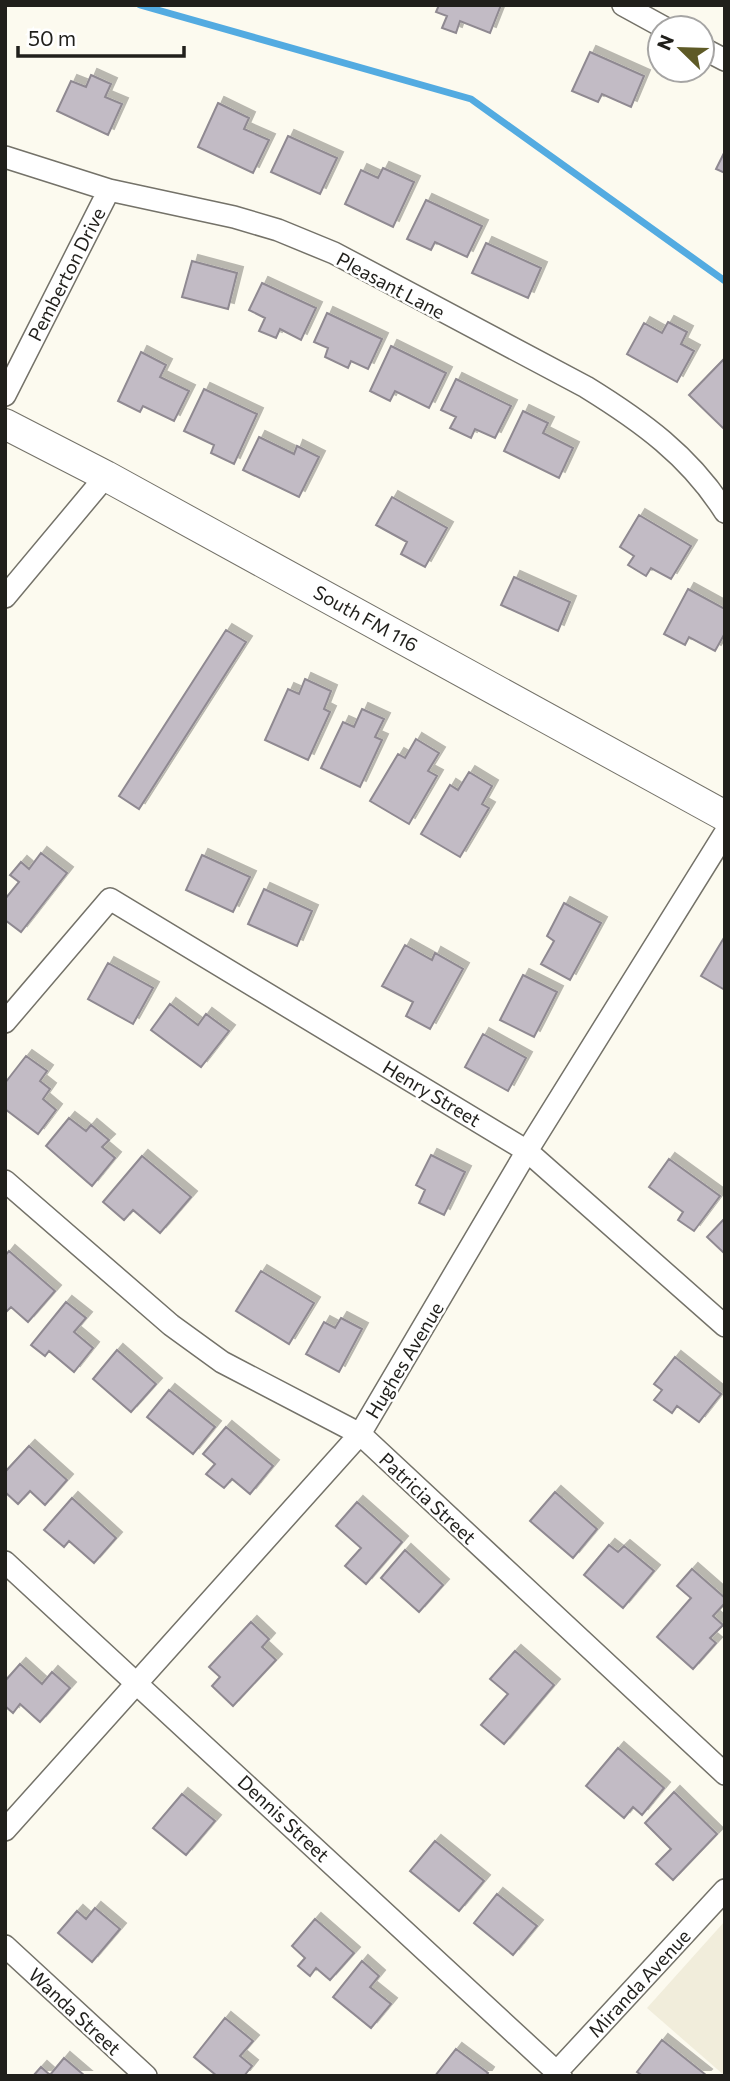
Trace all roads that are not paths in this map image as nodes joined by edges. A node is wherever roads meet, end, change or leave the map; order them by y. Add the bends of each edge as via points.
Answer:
1 (624, 5) edge
2 (646, 17) edge
3 (5, 157) edge
4 (108, 190) junction
5 (5, 395) edge
6 (5, 424) edge
7 (106, 476) junction
8 (725, 512) edge
9 (5, 597) edge
10 (725, 816) edge
11 (725, 833) edge
12 (5, 1022) edge
13 (527, 1151) junction
14 (5, 1181) edge
15 (725, 1326) edge
16 (360, 1434) junction
17 (5, 1562) edge
18 (138, 1683) junction
19 (725, 1774) edge
20 (5, 1830) edge
21 (725, 1890) edge
22 (5, 1946) edge
23 (557, 2074) edge
24 (146, 2076) edge

1 - 2 street
3 - 4 street, Pleasant Lane
4 - 5 street, Pemberton Drive
4 - 8 street, Pleasant Lane via 234,217 334,253 623,410 679,453
6 - 7 main road, South FM 116
7 - 9 street
7 - 10 main road, South FM 116
11 - 13 street, Hughes Avenue
12 - 13 street, Henry Street via 110,899
13 - 15 street, Henry Street
13 - 16 street, Hughes Avenue
14 - 16 street, Patricia Street via 171,1325 222,1362
16 - 18 street, Hughes Avenue
16 - 19 street, Patricia Street
17 - 18 street, Dennis Street
18 - 20 street, Hughes Avenue
18 - 23 street, Dennis Street
21 - 23 street, Miranda Avenue
22 - 24 street, Wanda Street

